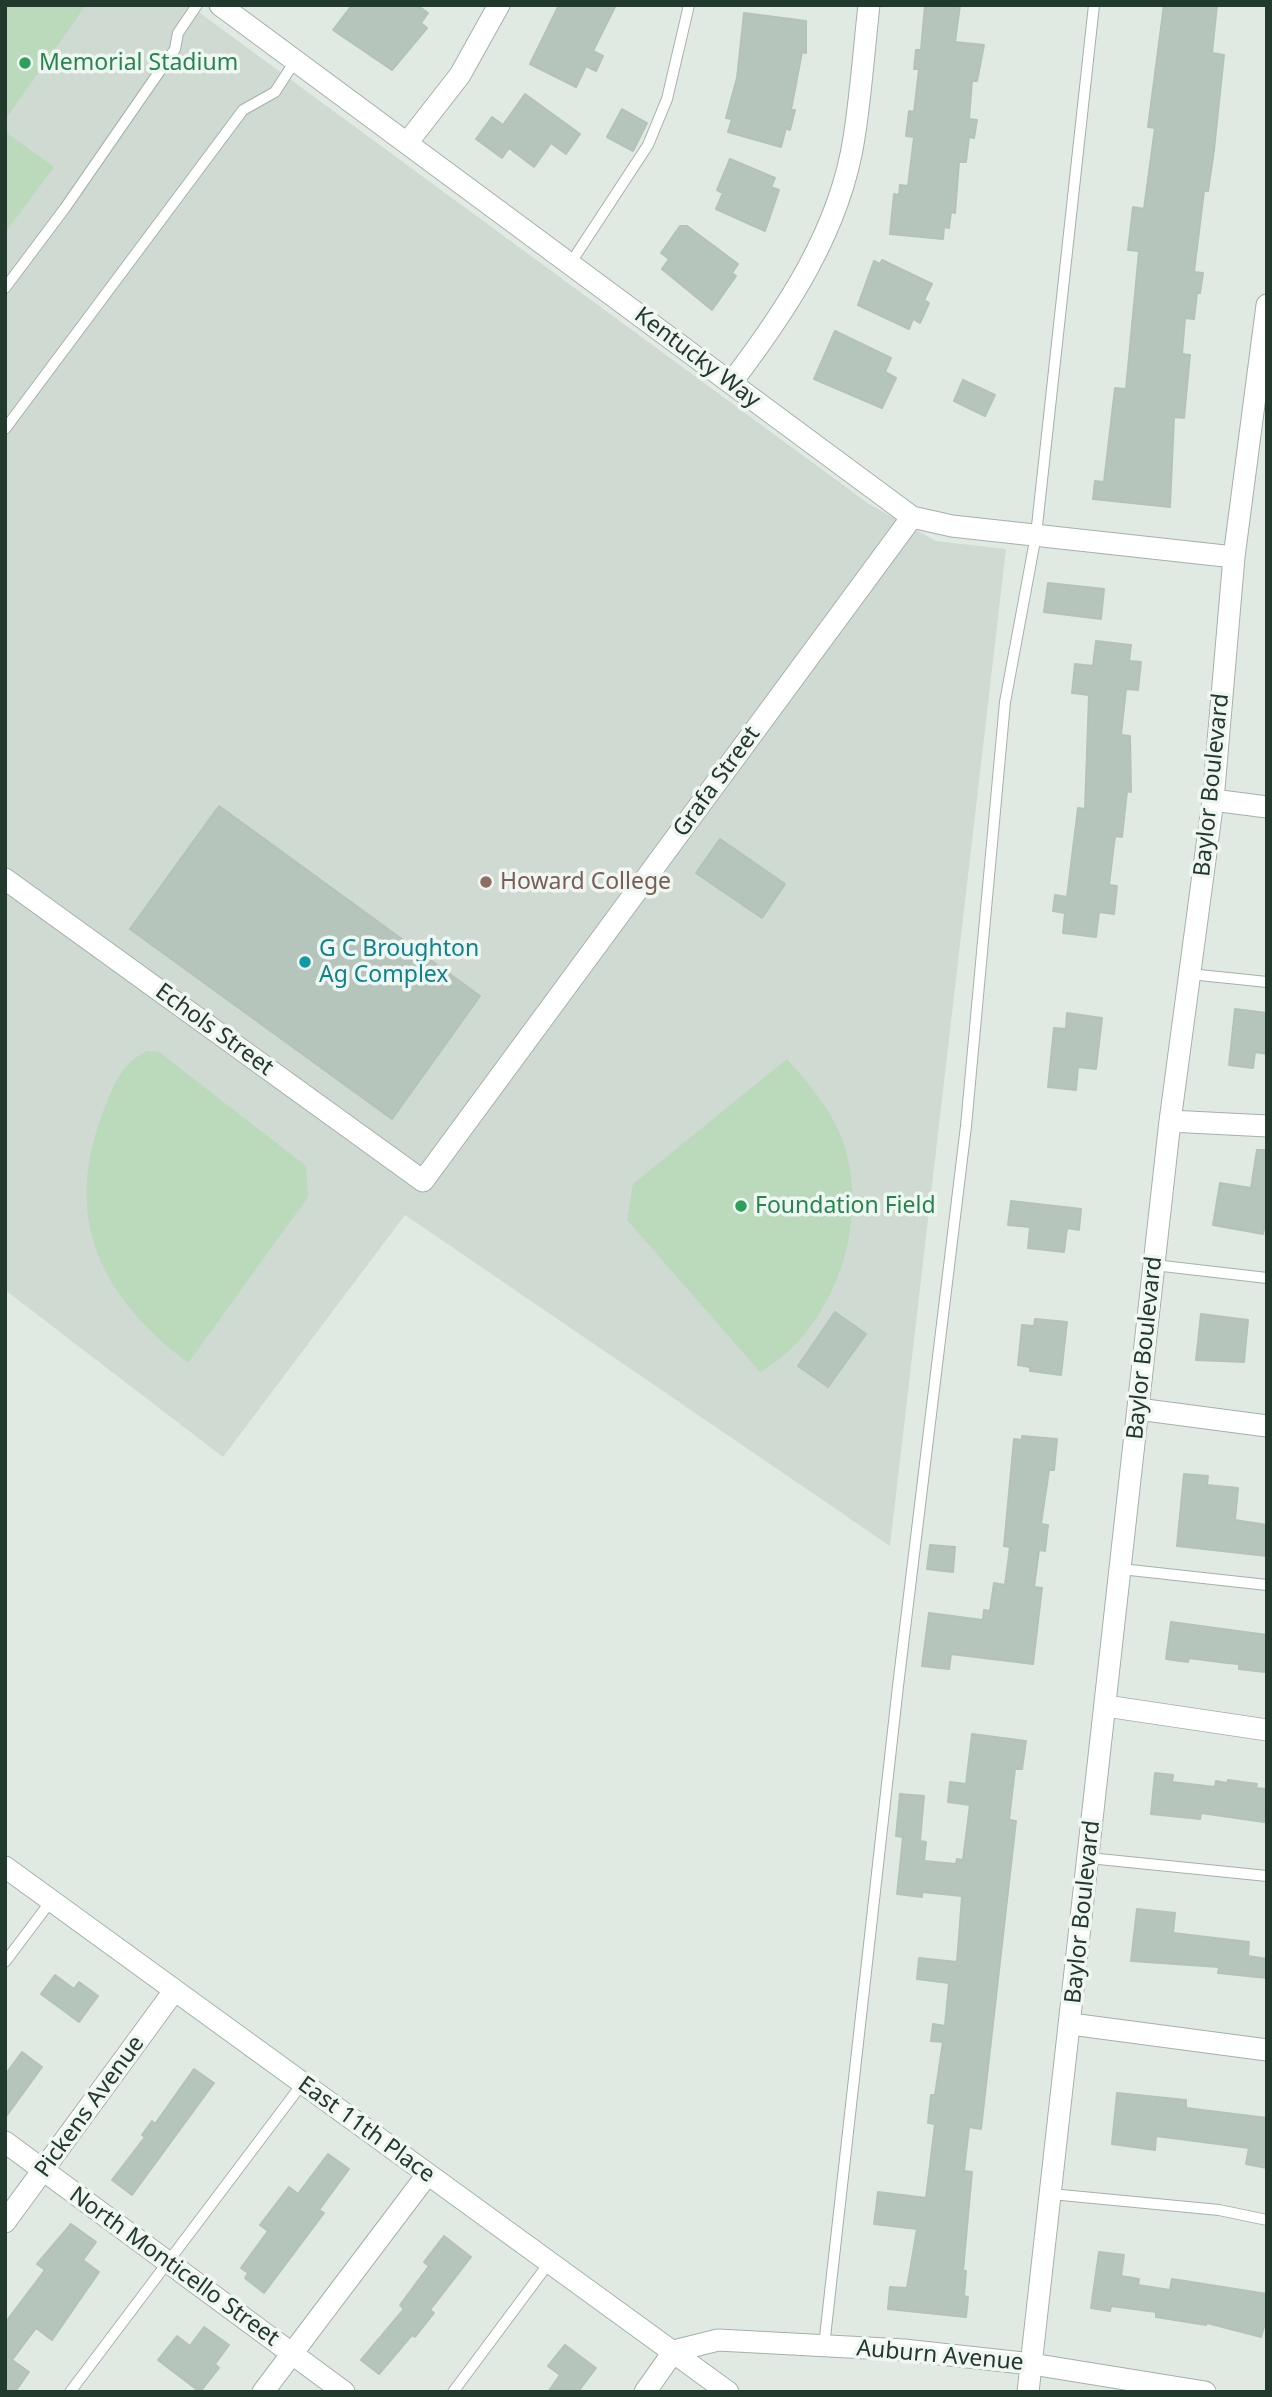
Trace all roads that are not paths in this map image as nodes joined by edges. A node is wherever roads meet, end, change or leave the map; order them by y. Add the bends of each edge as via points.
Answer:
1 (197, 5) edge
2 (220, 5) edge
3 (499, 5) edge
4 (689, 5) edge
5 (869, 5) edge
6 (1094, 5) edge
7 (243, 12) edge
8 (295, 61) junction
9 (407, 143) junction
10 (570, 264) junction
11 (5, 288) edge
12 (1267, 305) edge
13 (731, 383) junction
14 (5, 429) edge
15 (912, 517) junction
16 (1036, 536) junction
17 (1234, 557) junction
18 (1213, 800) junction
19 (1267, 807) edge
20 (5, 879) edge
21 (1190, 974) junction
22 (1267, 982) edge
23 (1170, 1121) junction
24 (1267, 1126) edge
25 (422, 1181) joint
26 (1154, 1265) junction
27 (1267, 1278) edge
28 (1138, 1409) junction
29 (1267, 1426) edge
30 (1121, 1569) junction
31 (1267, 1585) edge
32 (1106, 1706) junction
33 (1267, 1730) edge
34 (1089, 1858) junction
35 (5, 1867) edge
36 (1267, 1875) edge
37 (51, 1901) junction
38 (5, 1962) edge
39 (174, 1991) junction
40 (1071, 2024) junction
41 (1267, 2050) edge
42 (302, 2084) junction
43 (5, 2142) edge
44 (44, 2171) junction
45 (427, 2175) junction
46 (1051, 2194) junction
47 (1267, 2220) edge
48 (5, 2222) edge
49 (169, 2263) junction
50 (549, 2263) junction
51 (824, 2346) junction
52 (674, 2351) junction
53 (292, 2354) junction
54 (1031, 2364) junction
55 (70, 2392) edge
56 (263, 2392) edge
57 (344, 2392) edge
58 (453, 2392) edge
59 (645, 2392) edge
60 (728, 2392) edge
61 (1028, 2392) edge
62 (1205, 2392) edge

1 - 11 lane via 178,33 175,48
2 - 7 street, Kentucky Way
3 - 9 street via 460,75
4 - 10 lane via 667,99 648,145
5 - 13 street via 854,139 844,183 812,263
6 - 16 lane
7 - 8 street, Kentucky Way
8 - 9 street, Kentucky Way
8 - 14 lane via 275,92 243,110
9 - 10 street, Kentucky Way
10 - 13 street, Kentucky Way
12 - 17 street, Baylor Boulevard
13 - 15 street, Kentucky Way
15 - 16 street, Kentucky Way
15 - 25 street, Grafa Street
16 - 17 street, Kentucky Way
16 - 51 lane via 1005,702 966,1126
17 - 18 street, Baylor Boulevard
18 - 19 street
18 - 21 street, Baylor Boulevard
20 - 25 street, Echols Street
21 - 22 lane
21 - 23 street, Baylor Boulevard
23 - 24 street
23 - 26 street, Baylor Boulevard
26 - 27 lane
26 - 28 street, Baylor Boulevard
28 - 29 street
28 - 30 street, Baylor Boulevard
30 - 31 lane
30 - 32 street, Baylor Boulevard
32 - 33 street
32 - 34 street, Baylor Boulevard
34 - 36 lane
34 - 40 street, Baylor Boulevard
35 - 37 street, East 11th Place
37 - 38 lane
37 - 39 street, East 11th Place
39 - 42 street, East 11th Place
39 - 44 street, Pickens Avenue
40 - 41 street
40 - 46 street, Baylor Boulevard
42 - 45 street, East 11th Place
42 - 49 lane
43 - 44 street, North Monticello Street
44 - 48 street, Pickens Avenue
44 - 49 street, North Monticello Street
45 - 50 street, East 11th Place
45 - 53 street
46 - 47 lane via 1219,2210
46 - 54 street, Baylor Boulevard
49 - 53 street, North Monticello Street
49 - 55 lane
50 - 52 street, East 11th Place
50 - 58 lane
51 - 52 street, Auburn Avenue via 718,2340
51 - 54 street, Auburn Avenue
52 - 59 street
52 - 60 street, East 11th Place
53 - 56 street
53 - 57 street, North Monticello Street
54 - 61 street, Baylor Boulevard
54 - 62 street, Auburn Avenue

